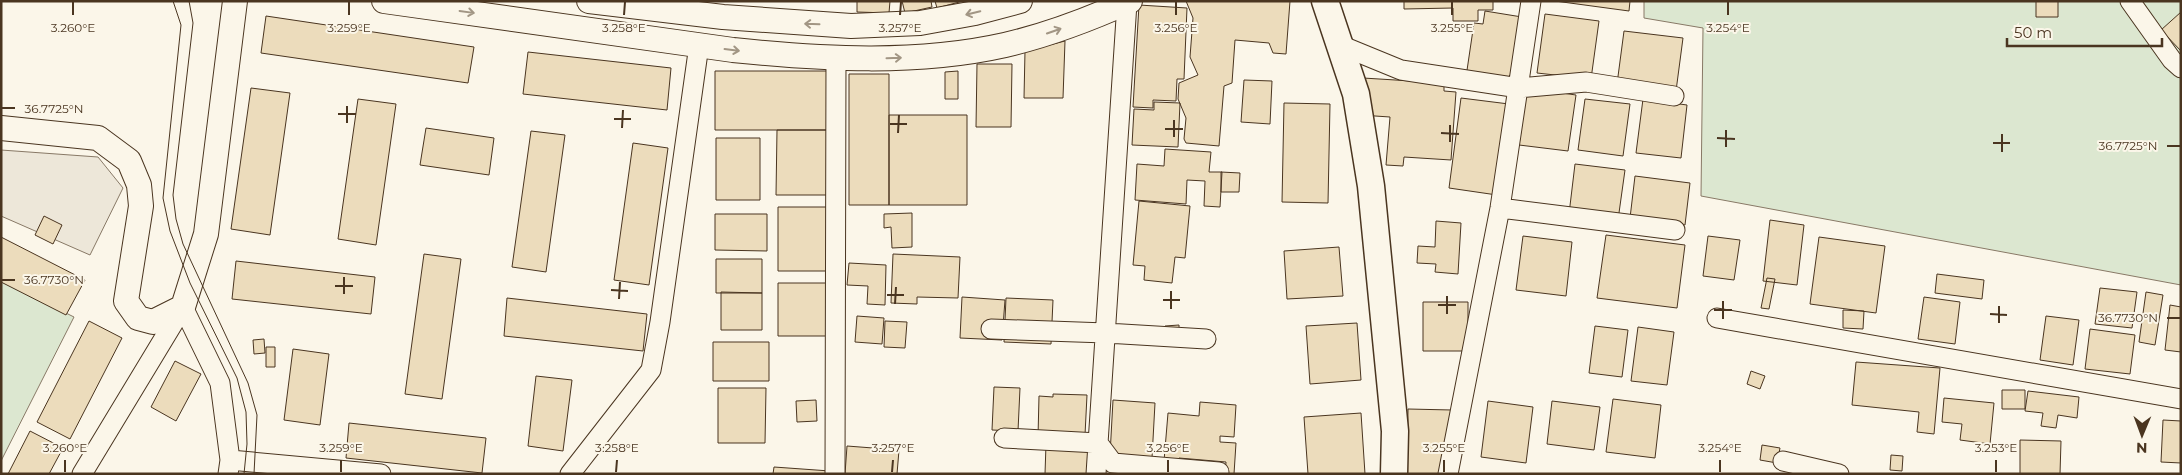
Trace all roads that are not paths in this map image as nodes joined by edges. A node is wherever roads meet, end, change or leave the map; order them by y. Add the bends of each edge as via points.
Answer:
1 (235, 1) edge
2 (384, 1) edge
3 (589, 1) edge
4 (1020, 1) edge
5 (1325, 1) edge
6 (1531, 1) edge
7 (2130, 1) edge
8 (1128, 2) edge
9 (633, 4) edge
10 (663, 10) junction
11 (657, 38) junction
12 (699, 45) junction
13 (1340, 45) junction
14 (836, 57) junction
15 (2181, 68) edge
16 (1519, 88) junction
17 (1674, 96) dead end
18 (1, 128) edge
19 (1500, 208) junction
20 (1675, 230) dead end
21 (183, 307) junction
22 (1717, 318) dead end
23 (991, 329) dead end
24 (1106, 333) junction
25 (1206, 339) dead end
26 (2181, 399) edge
27 (1004, 438) dead end
28 (1098, 443) junction
29 (1783, 461) dead end
30 (229, 467) edge
31 (1219, 472) dead end
32 (82, 474) edge
33 (381, 474) edge
34 (570, 474) edge
35 (835, 474) edge
36 (1096, 474) edge
37 (1394, 474) edge
38 (1448, 474) edge
39 (1839, 474) edge

1 - 21 street via 206,234
2 -> 11 street
3 - 9 street
4 -> 10 street via 939,20 890,25 805,24
5 - 13 main road
6 - 16 street
7 - 15 street
14 -> 8 street via 911,57 977,50 1054,31
8 - 24 street
9 - 10 street
10 - 11 street
11 - 12 street
12 -> 14 street via 770,54
12 - 34 street via 651,370
13 - 16 street via 1401,70
13 - 37 main road via 1356,94 1371,186 1395,431
14 - 35 street
16 - 17 street via 1586,82
16 - 19 street
18 - 21 street via 98,138 129,161 139,185 141,206 126,301 138,318 153,322
19 - 20 street
19 - 38 street
21 - 30 street via 220,383
21 - 32 street
22 - 26 street
23 - 24 street
24 - 25 street
24 - 28 street
27 - 28 street
28 - 31 street via 1114,463
28 - 36 street
29 - 39 street
30 - 33 street

